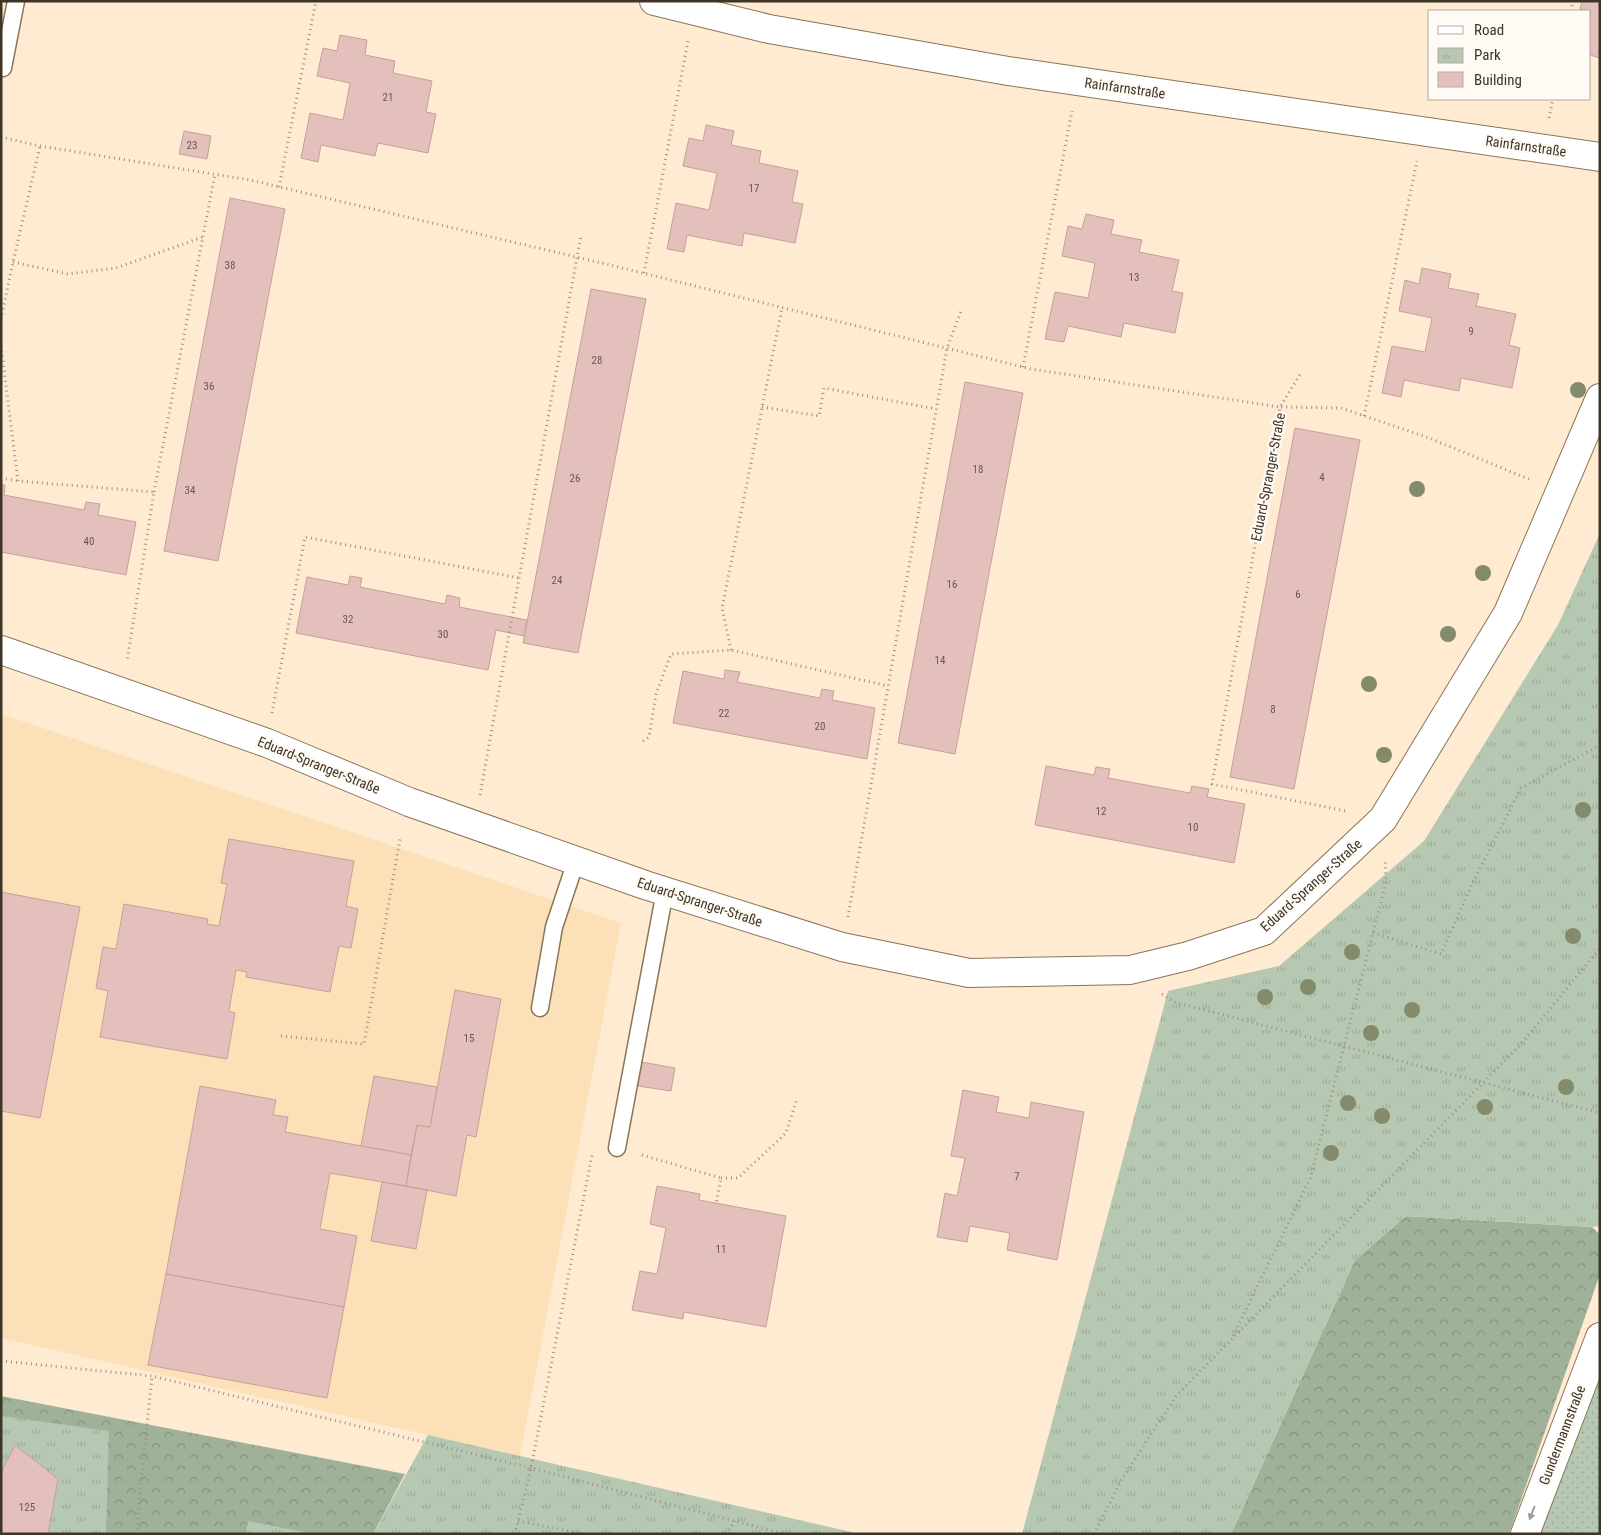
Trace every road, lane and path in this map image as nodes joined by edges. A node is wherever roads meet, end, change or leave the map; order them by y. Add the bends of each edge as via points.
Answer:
1 (16, 1) edge
2 (316, 1) edge
3 (654, 1) edge
4 (694, 11) junction
5 (3, 68) dead end
6 (1078, 81) junction
7 (1423, 131) junction
8 (1, 137) edge
9 (40, 146) junction
10 (1600, 157) edge
11 (215, 174) junction
12 (279, 186) junction
13 (581, 235) dead end
14 (204, 237) junction
15 (577, 258) junction
16 (13, 262) junction
17 (644, 273) junction
18 (782, 308) junction
19 (961, 311) dead end
20 (1, 319) edge
21 (1, 346) edge
22 (947, 348) junction
23 (1023, 367) junction
24 (1301, 373) dead end
25 (1600, 398) edge
26 (762, 407) junction
27 (1280, 407) junction
28 (936, 409) junction
29 (1364, 416) junction
30 (1, 478) edge
31 (18, 481) junction
32 (154, 492) junction
33 (1560, 492) junction
34 (519, 578) junction
35 (1, 650) edge
36 (731, 650) junction
37 (888, 686) junction
38 (122, 692) junction
39 (643, 741) dead end
40 (267, 744) junction
41 (1600, 745) edge
42 (1383, 819) junction
43 (474, 825) junction
44 (400, 839) dead end
45 (576, 860) junction
46 (665, 891) junction
47 (1373, 933) junction
48 (842, 947) junction
49 (1600, 948) edge
50 (1130, 970) junction
51 (540, 1008) dead end
52 (280, 1036) dead end
53 (1344, 1045) junction
54 (1483, 1083) junction
55 (797, 1099) dead end
56 (1600, 1113) edge
57 (593, 1146) dead end
58 (617, 1148) joint
59 (721, 1178) junction
60 (716, 1204) dead end
61 (1233, 1336) junction
62 (1600, 1337) edge
63 (1, 1361) edge
64 (152, 1376) junction
65 (531, 1468) junction
66 (518, 1521) junction
67 (735, 1521) junction
68 (136, 1534) edge
69 (515, 1534) edge
70 (583, 1534) edge
71 (726, 1534) edge
72 (784, 1534) edge
73 (1094, 1534) edge
74 (1524, 1534) edge

1 - 5 lane
2 - 12 path
3 - 4 street, Rainfarnstraße
4 - 6 street, Rainfarnstraße via 769,29
4 - 17 path
6 - 7 street, Rainfarnstraße
6 - 23 path
7 - 10 street, Rainfarnstraße
7 - 29 path
8 - 9 path
9 - 11 path
9 - 16 path
11 - 12 path
11 - 14 path
12 - 15 path
13 - 15 path
14 - 16 path via 116,268 78,273 68,274
14 - 32 path
15 - 17 path
15 - 34 path
16 - 20 path
17 - 18 path
18 - 22 path
18 - 26 path
19 - 22 path
21 - 31 path
22 - 23 path
22 - 28 path
23 - 27 path
24 - 27 path
25 - 33 street, Eduard-Spranger-Straße
26 - 28 path via 819,416 824,388
26 - 36 path via 722,608
27 - 29 path, Eduard-Spranger-Straße via 1341,408
27 - 42 path, Eduard-Spranger-Straße via 1212,784
28 - 37 path
29 - 33 path, Eduard-Spranger-Straße via 1429,438
30 - 31 path
31 - 32 path
32 - 38 path
33 - 42 street, Eduard-Spranger-Straße via 1508,613
34 - 40 path via 304,538
34 - 43 path
35 - 38 street, Eduard-Spranger-Straße
36 - 37 path
36 - 39 path via 671,654 656,694 649,736
37 - 48 path
38 - 40 street, Eduard-Spranger-Straße
40 - 43 street, Eduard-Spranger-Straße
41 - 47 path via 1521,788 1441,954
42 - 47 path via 1386,882
42 - 50 street, Eduard-Spranger-Straße via 1264,932
43 - 45 street, Eduard-Spranger-Straße
44 - 52 path via 364,1044
45 - 46 street, Eduard-Spranger-Straße
45 - 51 lane via 554,927
46 - 48 street, Eduard-Spranger-Straße
46 - 58 lane
47 - 53 path
48 - 50 street, Eduard-Spranger-Straße via 969,973
49 - 54 path via 1521,1044
50 - 53 path via 1174,1002
53 - 54 path
53 - 61 path via 1310,1179
54 - 56 path
54 - 61 path
55 - 59 path via 786,1133 738,1178
57 - 65 path
58 - 59 path
59 - 60 path
61 - 73 path via 1176,1396 1122,1479
62 -> 74 street, Gundermannstraße
63 - 64 path
64 - 65 path
64 - 68 path
65 - 66 path
65 - 67 path
66 - 69 path
66 - 70 path
67 - 71 path
67 - 72 path

